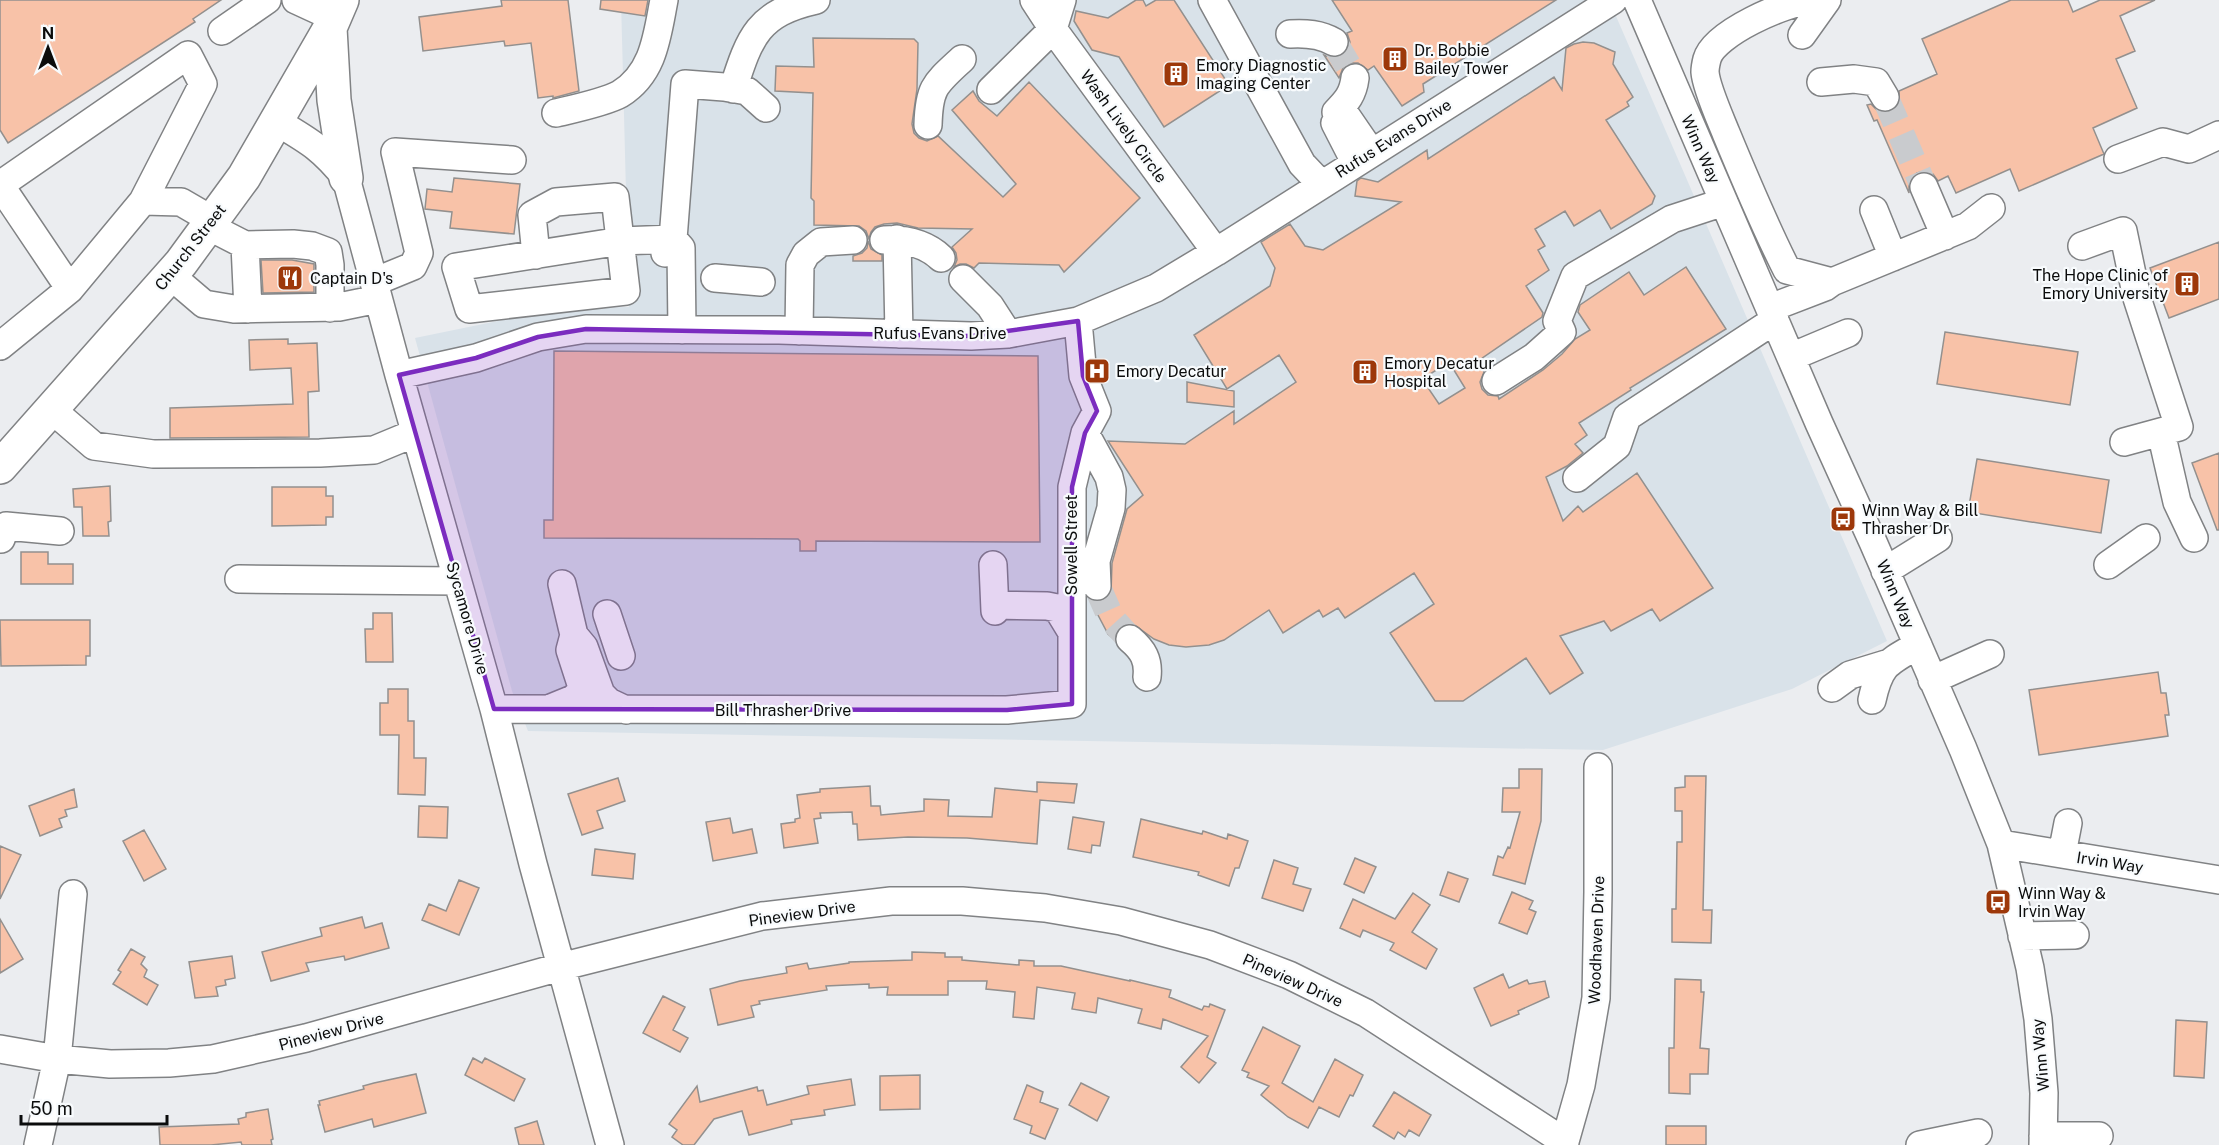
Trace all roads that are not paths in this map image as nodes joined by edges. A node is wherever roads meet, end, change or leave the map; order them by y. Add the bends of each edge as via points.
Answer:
1 (267, 0) edge
2 (296, 0) edge
3 (664, 0) edge
4 (816, 0) edge
5 (1034, 0) edge
6 (1062, 0) edge
7 (1212, 0) edge
8 (1613, 0) edge
9 (1637, 0) edge
10 (1810, 0) edge
11 (1827, 0) edge
12 (336, 16) edge
13 (1053, 29) junction
14 (222, 31) dead end
15 (1290, 34) dead end
16 (1802, 35) dead end
17 (1334, 42) tunnel mouth
18 (962, 59) dead end
19 (1355, 78) dead end
20 (1821, 82) dead end
21 (733, 89) junction
22 (991, 90) dead end
23 (1885, 98) tunnel mouth
24 (766, 108) dead end
25 (1336, 112) dead end
26 (556, 113) dead end
27 (277, 122) junction
28 (928, 125) dead end
29 (2219, 135) edge
30 (2118, 159) dead end
31 (512, 160) dead end
32 (346, 178) junction
33 (1321, 184) junction
34 (0, 185) edge
35 (1924, 187) tunnel mouth
36 (143, 201) junction
37 (1724, 202) junction
38 (1991, 208) dead end
39 (1874, 210) dead end
40 (210, 223) junction
41 (1945, 236) junction
42 (673, 239) junction
43 (853, 240) dead end
44 (621, 242) junction
45 (245, 245) junction
46 (2082, 246) dead end
47 (1216, 252) junction
48 (536, 255) junction
49 (1893, 257) junction
50 (941, 258) dead end
51 (170, 275) junction
52 (715, 278) dead end
53 (963, 279) dead end
54 (761, 282) dead end
55 (1833, 282) junction
56 (70, 289) junction
57 (376, 291) junction
58 (330, 308) junction
59 (248, 309) junction
60 (1773, 314) junction
61 (1078, 321) junction
62 (674, 330) junction
63 (799, 331) junction
64 (1848, 333) dead end
65 (899, 334) junction
66 (1008, 334) junction
67 (0, 346) edge
68 (1791, 357) junction
69 (399, 375) junction
70 (1496, 381) dead end
71 (51, 409) junction
72 (2161, 432) junction
73 (415, 433) junction
74 (1085, 433) junction
75 (2124, 442) dead end
76 (0, 467) edge
77 (1576, 478) dead end
78 (60, 531) dead end
79 (1938, 538) dead end
80 (2146, 538) dead end
81 (2194, 538) dead end
82 (0, 545) edge
83 (993, 565) dead end
84 (2108, 565) dead end
85 (1885, 571) junction
86 (1071, 572) junction
87 (239, 579) dead end
88 (457, 580) junction
89 (562, 584) dead end
90 (1097, 586) tunnel mouth
91 (995, 603) junction
92 (607, 614) dead end
93 (1071, 632) junction
94 (574, 635) junction
95 (1130, 639) tunnel mouth
96 (1918, 645) junction
97 (1990, 654) dead end
98 (621, 656) dead end
99 (1886, 664) junction
100 (1147, 677) dead end
101 (1932, 680) junction
102 (1833, 688) dead end
103 (1872, 700) dead end
104 (1072, 704) joint
105 (494, 709) junction
106 (547, 709) junction
107 (626, 710) junction
108 (1598, 767) dead end
109 (2068, 823) dead end
110 (2001, 844) junction
111 (2062, 854) junction
112 (2219, 880) edge
113 (73, 894) dead end
114 (2076, 935) dead end
115 (2022, 936) junction
116 (560, 967) junction
117 (0, 1050) edge
118 (57, 1059) junction
119 (1978, 1133) dead end
120 (2098, 1136) dead end
121 (2043, 1141) edge
122 (1564, 1144) edge
123 (38, 1145) edge
124 (610, 1145) edge
125 (1920, 1145) edge

1 - 14 street
2 - 12 street
3 - 26 street via 656,46 643,75 618,95
4 - 21 street via 772,15 758,28
5 - 13 street, Wash Lively Circle
6 - 13 street
7 - 33 street via 1302,164
8 - 33 street, Rufus Evans Drive
9 - 37 street, Winn Way
10 - 55 street via 1738,27 1707,56 1705,73 1763,224 1787,270
11 - 16 street
12 - 27 main road, Church Street
12 - 32 main road via 334,100
13 - 22 street
13 - 47 street, Wash Lively Circle
15 - 17 street via 1324,36
18 - 28 street via 932,92
19 - 25 street via 1354,91
20 - 23 street via 1876,82
21 - 24 street via 747,91
21 - 42 street via 684,84
27 - 32 street, Sycamore Drive via 316,145
27 - 40 main road, Church Street
29 - 30 street via 2189,149 2163,142
31 - 57 street via 395,152 419,253 413,266
32 - 57 street, Sycamore Drive
33 - 47 street, Rufus Evans Drive
34 - 36 street via 188,55 203,84
34 - 56 street
35 - 41 street
36 - 40 street via 181,202
36 - 56 street
37 - 60 street, Winn Way
37 - 70 street via 1672,219 1575,276 1557,321 1562,332 1534,357
38 - 41 street via 1968,226
39 - 49 street
40 - 45 street
40 - 51 main road, Church Street
41 - 49 street
42 - 44 street
42 - 62 street via 681,248
43 - 63 street via 821,242 806,254 800,265
44 - 48 street
44 - 48 street via 615,197 556,202 532,215
44 - 48 street via 626,291 469,309 456,267
45 - 58 street via 293,244 328,252
45 - 59 street
46 - 72 street via 2123,231 2137,298 2180,427
47 - 61 street, Rufus Evans Drive via 1156,288
49 - 55 street
50 - 65 street via 921,244 891,240
51 - 59 street via 204,304
51 - 71 main road, Church Street
52 - 54 street
53 - 66 street via 990,306
55 - 60 street
56 - 67 street
57 - 58 street
57 - 69 street, Sycamore Drive
58 - 59 street
60 - 68 street, Winn Way
60 - 77 street via 1627,417 1617,446
61 - 66 street, Rufus Evans Drive
61 - 74 street, Sowell Street via 1083,376 1097,411
62 - 63 street, Rufus Evans Drive
62 - 69 street, Rufus Evans Drive via 586,329 538,337 476,358
63 - 65 street, Rufus Evans Drive
64 - 68 street
65 - 66 street, Rufus Evans Drive
68 - 85 street, Winn Way
69 - 73 street, Sycamore Drive
71 - 73 street via 94,446 153,454 374,450
71 - 76 main road, Church Street
72 - 75 street
72 - 81 street via 2177,502
73 - 88 street, Sycamore Drive
74 - 86 street, Sowell Street via 1072,487
74 - 90 street via 1112,490 1096,561
78 - 82 street via 6,526
79 - 85 street
80 - 84 street
83 - 91 street
85 - 96 street, Winn Way
86 - 91 street via 1061,590
86 - 93 street, Sowell Street
87 - 88 street via 388,572
88 - 105 street, Sycamore Drive
89 - 94 street
91 - 93 street via 1057,608
92 - 98 street
93 - 104 street, Sowell Street
94 - 106 street via 570,650 582,687 580,693
94 - 107 street via 584,647 601,694
95 - 100 street via 1149,664
96 - 99 street
96 - 101 street, Winn Way
97 - 101 street
99 - 102 street via 1850,675
99 - 103 street
101 - 110 street, Winn Way
104 - 107 street, Bill Thrasher Drive via 1007,710
105 - 106 street, Bill Thrasher Drive
105 - 116 street, Sycamore Drive
106 - 107 street, Bill Thrasher Drive
108 - 122 street, Woodhaven Drive via 1596,998 1581,1085
109 - 111 street
110 - 111 street, Irvin Way
110 - 115 street, Winn Way
111 - 112 street, Irvin Way
113 - 118 street
114 - 115 street
115 - 121 street, Winn Way via 2038,1019
116 - 118 street, Pineview Drive via 306,1038 213,1059 110,1064
116 - 122 street, Pineview Drive via 762,916 891,901 962,901 1045,908 1110,919 1210,945 1288,975 1366,1013
116 - 124 street, Sycamore Drive
117 - 118 street, Pineview Drive
118 - 123 street
119 - 125 street
120 - 121 street

